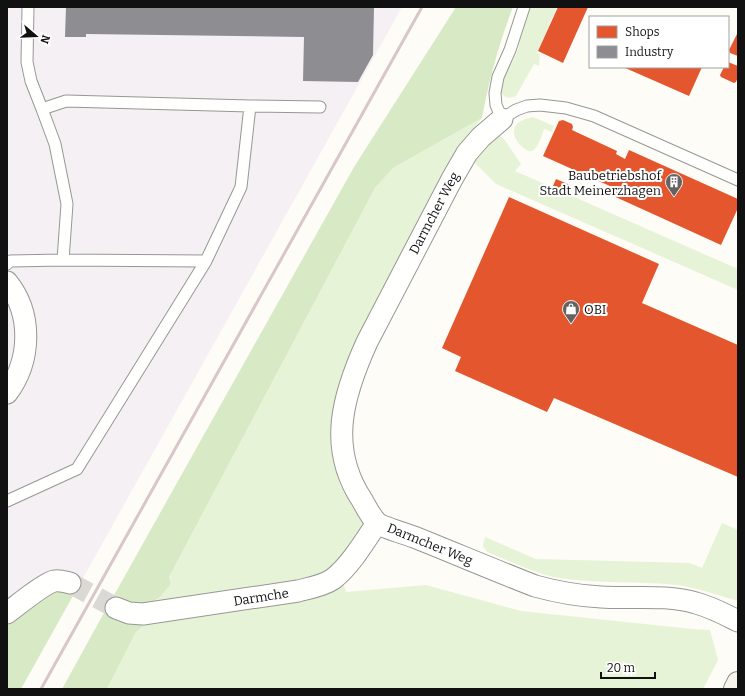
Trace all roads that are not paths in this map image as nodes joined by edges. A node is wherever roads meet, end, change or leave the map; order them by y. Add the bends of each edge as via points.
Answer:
1 (28, 7) edge
2 (524, 7) edge
3 (250, 106) junction
4 (320, 106) dead end
5 (42, 109) junction
6 (502, 119) junction
7 (738, 180) edge
8 (63, 260) junction
9 (206, 261) junction
10 (7, 264) edge
11 (7, 282) edge
12 (7, 393) edge
13 (7, 501) edge
14 (377, 523) junction
15 (70, 583) tunnel mouth
16 (116, 608) tunnel mouth
17 (7, 613) edge
18 (738, 621) edge
19 (738, 683) edge
20 (735, 689) edge

1 - 5 lane via 27,62
2 - 6 lane via 498,77 496,105
3 - 4 lane
3 - 5 lane via 66,101
3 - 9 lane via 241,186
5 - 8 lane via 55,144 68,204
6 - 7 lane via 527,106 566,108 594,116
6 - 14 street, Darmcher Weg via 467,153 452,179 367,342 347,393 341,440 345,467 355,490
8 - 9 lane
8 - 10 lane via 10,261
9 - 13 lane via 78,469
11 - 12 street via 19,301 26,336 17,379
14 - 16 street, Darmche via 349,562 332,579 316,587 143,614 129,613
14 - 18 street, Darmcher Weg via 534,586 561,593 601,597 695,602
15 - 17 street via 62,581 45,586
19 - 20 main road

